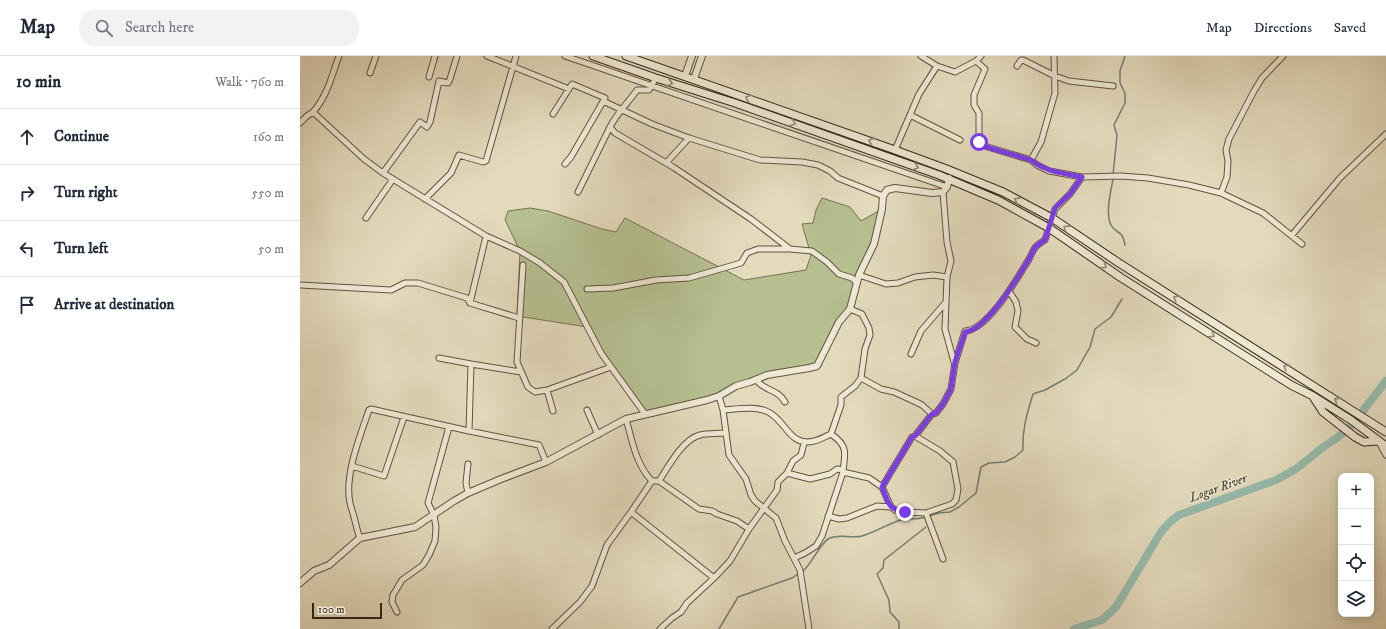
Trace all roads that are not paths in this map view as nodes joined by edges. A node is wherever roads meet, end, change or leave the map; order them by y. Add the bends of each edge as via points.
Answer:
1 (339, 56) edge
2 (376, 56) edge
3 (435, 56) edge
4 (457, 56) edge
5 (487, 56) edge
6 (516, 56) edge
7 (565, 56) edge
8 (593, 56) edge
9 (626, 56) edge
10 (692, 56) edge
11 (702, 56) edge
12 (921, 56) edge
13 (981, 56) edge
14 (1054, 56) edge
15 (1283, 56) edge
16 (976, 61) junction
17 (514, 66) junction
18 (937, 66) junction
19 (1017, 66) dead end
20 (370, 73) dead end
21 (685, 76) junction
22 (1055, 76) junction
23 (429, 77) dead end
24 (656, 78) junction
25 (694, 79) junction
26 (651, 86) junction
27 (1113, 86) dead end
28 (570, 89) junction
29 (603, 102) junction
30 (620, 110) junction
31 (313, 112) junction
32 (553, 114) dead end
33 (910, 115) junction
34 (300, 123) edge
35 (610, 127) junction
36 (1386, 134) edge
37 (689, 138) junction
38 (960, 140) dead end
39 (895, 150) junction
40 (1031, 160) junction
41 (666, 163) junction
42 (565, 164) dead end
43 (383, 173) junction
44 (1082, 177) junction
45 (949, 178) junction
46 (393, 179) junction
47 (945, 190) junction
48 (578, 192) dead end
49 (1221, 193) junction
50 (883, 196) junction
51 (425, 199) junction
52 (366, 218) dead end
53 (1052, 218) junction
54 (1049, 228) junction
55 (1292, 235) junction
56 (486, 236) junction
57 (1302, 244) dead end
58 (790, 249) junction
59 (523, 265) dead end
60 (859, 275) junction
61 (947, 277) junction
62 (856, 283) junction
63 (300, 285) edge
64 (587, 289) dead end
65 (1009, 291) junction
66 (946, 302) junction
67 (470, 303) junction
68 (850, 309) junction
69 (519, 318) junction
70 (1036, 343) dead end
71 (911, 354) dead end
72 (439, 358) dead end
73 (955, 362) junction
74 (471, 364) junction
75 (611, 367) junction
76 (521, 372) junction
77 (861, 378) junction
78 (756, 380) junction
79 (546, 390) junction
80 (719, 396) junction
81 (1313, 396) junction
82 (785, 402) dead end
83 (587, 410) dead end
84 (723, 410) junction
85 (553, 411) dead end
86 (645, 414) junction
87 (932, 414) junction
88 (404, 417) junction
89 (626, 419) junction
90 (449, 427) junction
91 (469, 431) junction
92 (1386, 432) edge
93 (725, 433) junction
94 (831, 434) junction
95 (598, 435) junction
96 (915, 436) junction
97 (1379, 441) junction
98 (804, 443) junction
99 (1386, 446) edge
100 (1386, 455) edge
101 (546, 462) junction
102 (468, 464) dead end
103 (352, 466) junction
104 (843, 471) junction
105 (787, 473) junction
106 (652, 481) junction
107 (659, 481) junction
108 (882, 487) junction
109 (468, 493) junction
110 (891, 507) junction
111 (764, 508) junction
112 (631, 512) junction
113 (434, 515) junction
114 (828, 516) junction
115 (927, 516) junction
116 (749, 529) junction
117 (360, 538) junction
118 (794, 558) junction
119 (943, 559) dead end
120 (714, 578) junction
121 (300, 583) edge
122 (397, 612) dead end
123 (552, 629) edge
124 (660, 629) edge
125 (809, 629) edge

1 - 31 street via 328,87
2 - 20 street
3 - 23 street
4 - 43 street via 448,82 439,81 427,127 420,122
5 - 17 street
6 - 17 street
7 - 26 street
8 - 24 main road
9 - 21 main road
10 - 21 street
11 - 25 street
12 - 18 street
13 - 16 street
14 - 22 street
15 - 49 street via 1262,78 1229,139 1226,150 1227,177
16 - 18 street via 956,72
16 - 40 street via 985,69 974,95 974,105 979,113 979,142 981,145
17 - 28 street
17 - 51 street via 486,161 459,155 451,173
18 - 33 street via 919,94
19 - 22 street via 1023,60
21 - 25 main road
22 - 27 street via 1075,82
22 - 40 street via 1054,93 1041,142
24 - 26 street
24 -> 45 main road
39 -> 25 main road
26 - 30 street via 649,90 637,90
26 - 47 street
28 - 29 street via 572,84 605,98
28 - 32 street
29 - 30 street
29 - 42 street
30 - 35 street
30 - 37 street
31 - 34 street
31 - 43 street
33 - 38 street
33 - 39 street
35 - 41 street via 615,133
35 - 48 street
36 - 55 street via 1340,178
37 - 41 street
37 - 50 street via 760,160 818,164 838,178
53 -> 39 main road via 1003,192
40 - 44 street via 1049,171
41 - 58 street via 751,219
43 - 46 street
44 - 49 street via 1121,176 1189,185
44 - 53 street via 1070,194 1055,208
45 - 47 street
45 - 54 main road via 998,200
46 - 51 street
46 - 52 street
47 - 50 street via 932,193 895,188 887,190
47 - 61 street via 947,242 951,261
49 - 55 street via 1263,213
50 - 60 street via 874,244
51 - 56 street
53 - 54 street
92 -> 53 main road
54 - 65 street via 1045,240 1035,246
54 -> 81 main road via 1291,385
55 - 57 street
56 - 67 street
56 - 75 street via 520,251 564,282 588,330
58 - 62 street via 812,251 839,274 852,278
58 - 64 street via 758,249 747,253 741,263 689,278
59 - 69 street
60 - 61 street via 886,284 915,277
60 - 62 street
61 - 66 street
62 - 68 street
63 - 67 street via 390,290 405,283 418,283 467,298
65 - 70 street via 1018,311 1015,327 1027,339
65 - 73 street via 983,324 965,332
66 - 71 street via 921,331
66 - 73 street via 945,329
67 - 69 street
68 - 77 street via 862,314 869,328 870,335 865,349
68 - 78 street via 839,322 817,366 767,375
69 - 76 street via 516,362
72 - 74 street
73 - 87 street via 951,389 943,404
74 - 76 street
74 - 91 street
75 - 79 street
75 - 86 street
76 - 79 street via 528,387 535,392
77 - 87 street via 922,405
77 - 94 street via 841,397 841,405
78 - 80 street via 736,386
78 - 82 street via 761,386 781,395
79 - 85 street
80 - 84 street
80 - 86 street
81 - 97 main road
81 - 97 main road via 1323,412 1355,437 1364,442
83 - 95 street
84 - 93 street
84 - 98 street via 759,409 770,413 786,427 792,437
86 - 89 street
87 - 96 street
88 - 90 street
88 - 103 street via 369,410
88 - 103 street via 384,476
89 - 95 street
89 - 106 street via 644,473
90 - 91 street
90 - 113 street via 428,503
91 - 101 street via 539,445
93 - 107 street via 699,435 689,441
93 - 111 street via 729,455 746,479 751,495
94 - 98 street
94 - 104 street via 841,440 846,453
95 - 101 street
96 - 108 street
96 - 115 street via 953,462 958,480 956,500
97 - 99 main road
97 - 100 street
98 - 105 street via 801,455 793,461
101 - 109 street
102 - 109 street
103 - 117 street via 350,502
104 - 105 street via 837,469 830,474 810,479
104 - 108 street via 869,478
104 - 114 street
105 - 111 street via 778,482 778,490
106 - 107 street
106 - 112 street
107 - 116 street via 699,509 712,511
108 - 110 street
109 - 113 street
110 - 114 street via 877,506 847,518
110 - 115 street
111 - 116 street
111 - 118 street via 776,518
112 - 120 street
112 - 123 street via 607,545 592,586 580,602
113 - 117 street via 416,527
113 - 122 street via 435,541 423,565 402,580 393,594 392,602
114 - 118 street via 816,546
115 - 119 street
116 - 120 street via 730,561
117 - 121 street via 334,562 314,571
118 - 125 street via 801,572
120 - 124 street via 687,603 682,612

